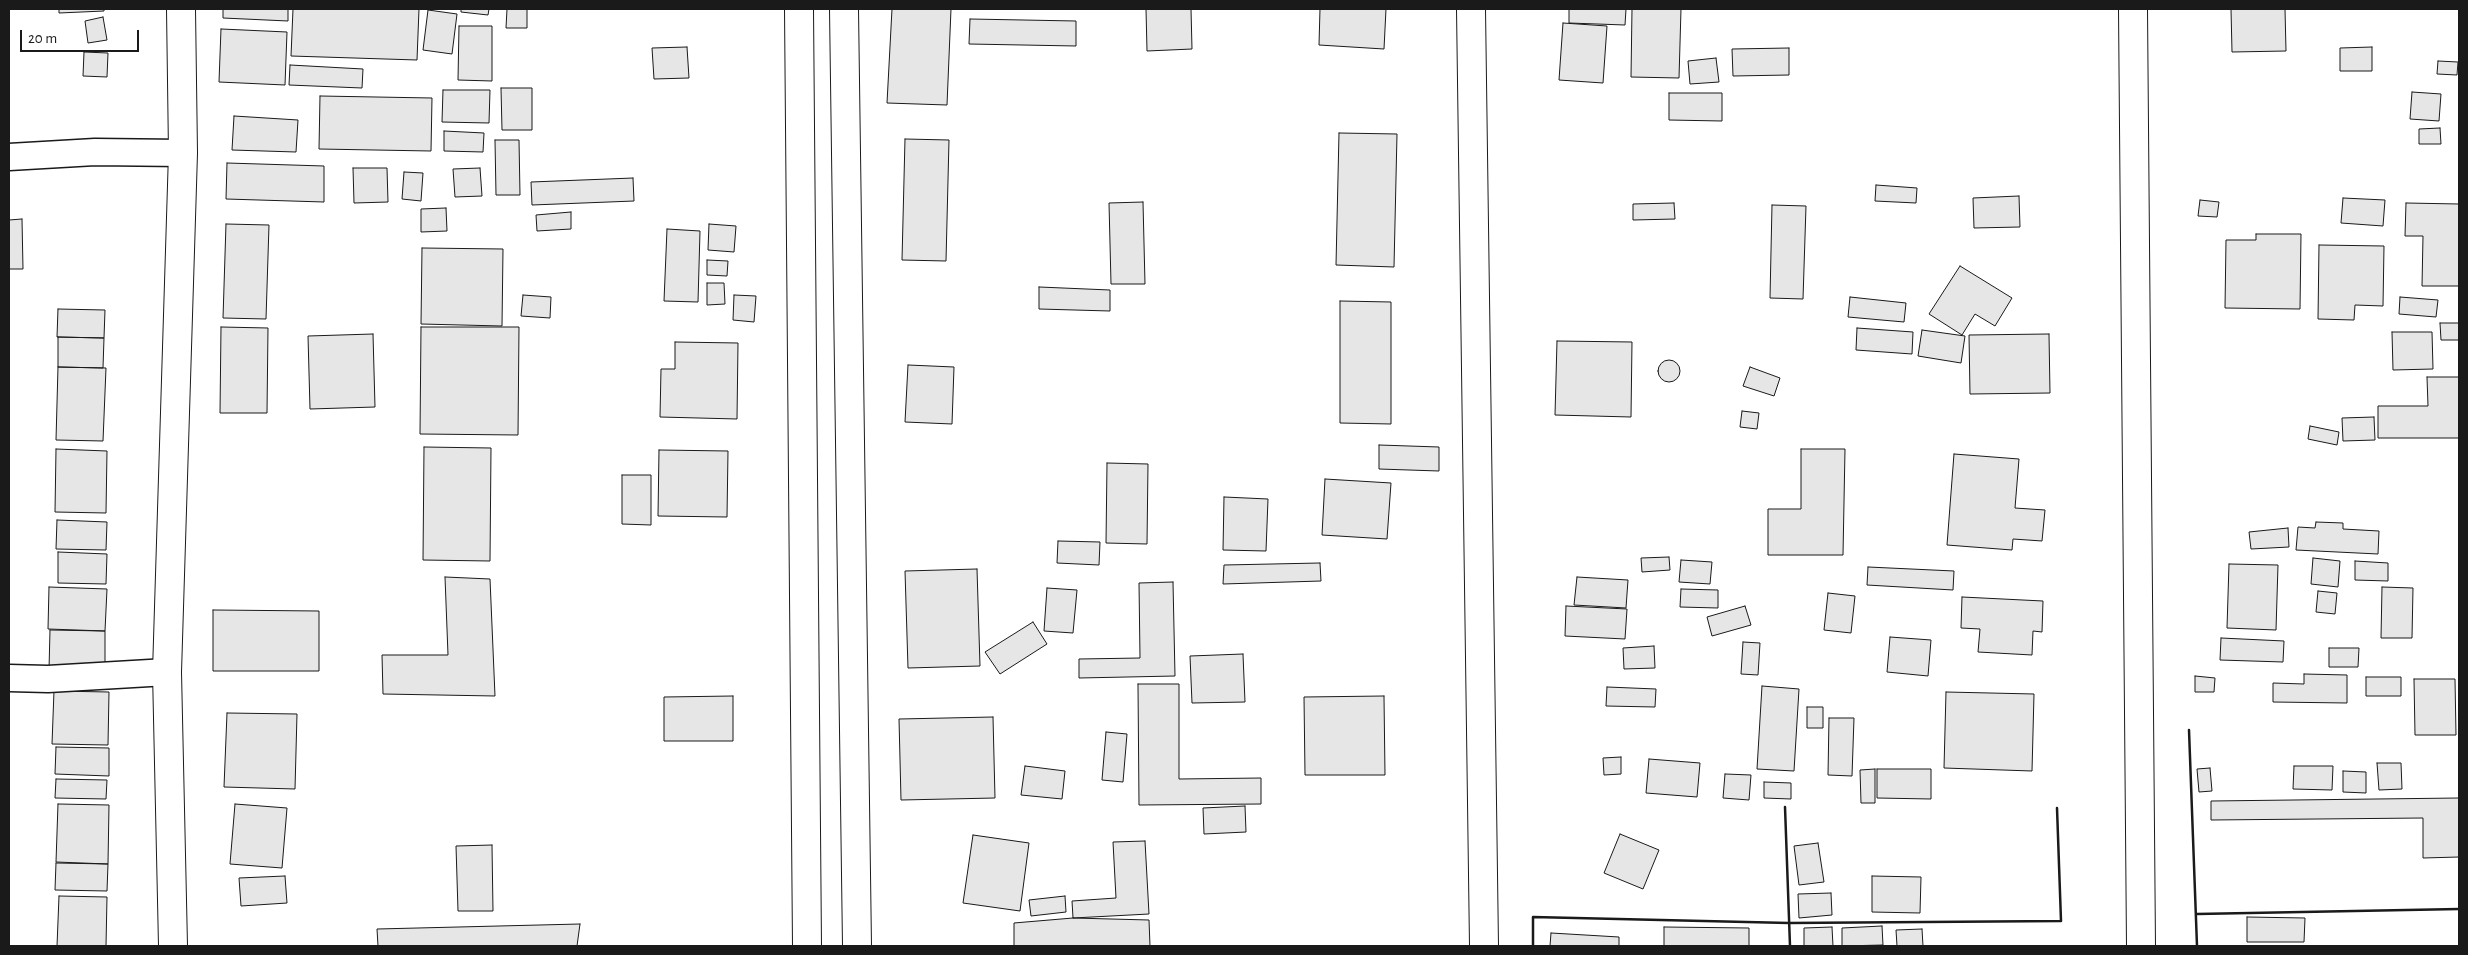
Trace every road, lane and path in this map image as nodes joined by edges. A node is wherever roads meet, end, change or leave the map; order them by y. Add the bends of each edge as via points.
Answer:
1 (181, 9) edge
2 (799, 9) edge
3 (844, 9) edge
4 (1471, 9) edge
5 (2134, 9) edge
6 (183, 153) junction
7 (9, 156) edge
8 (167, 672) junction
9 (9, 678) edge
10 (173, 946) edge
11 (807, 946) edge
12 (858, 946) edge
13 (1484, 946) edge
14 (2141, 946) edge

1 - 6 street
2 - 11 street
3 - 12 street
4 - 13 street
5 - 14 street
6 - 7 street via 95,152
6 - 8 street
8 - 9 street
8 - 10 street

